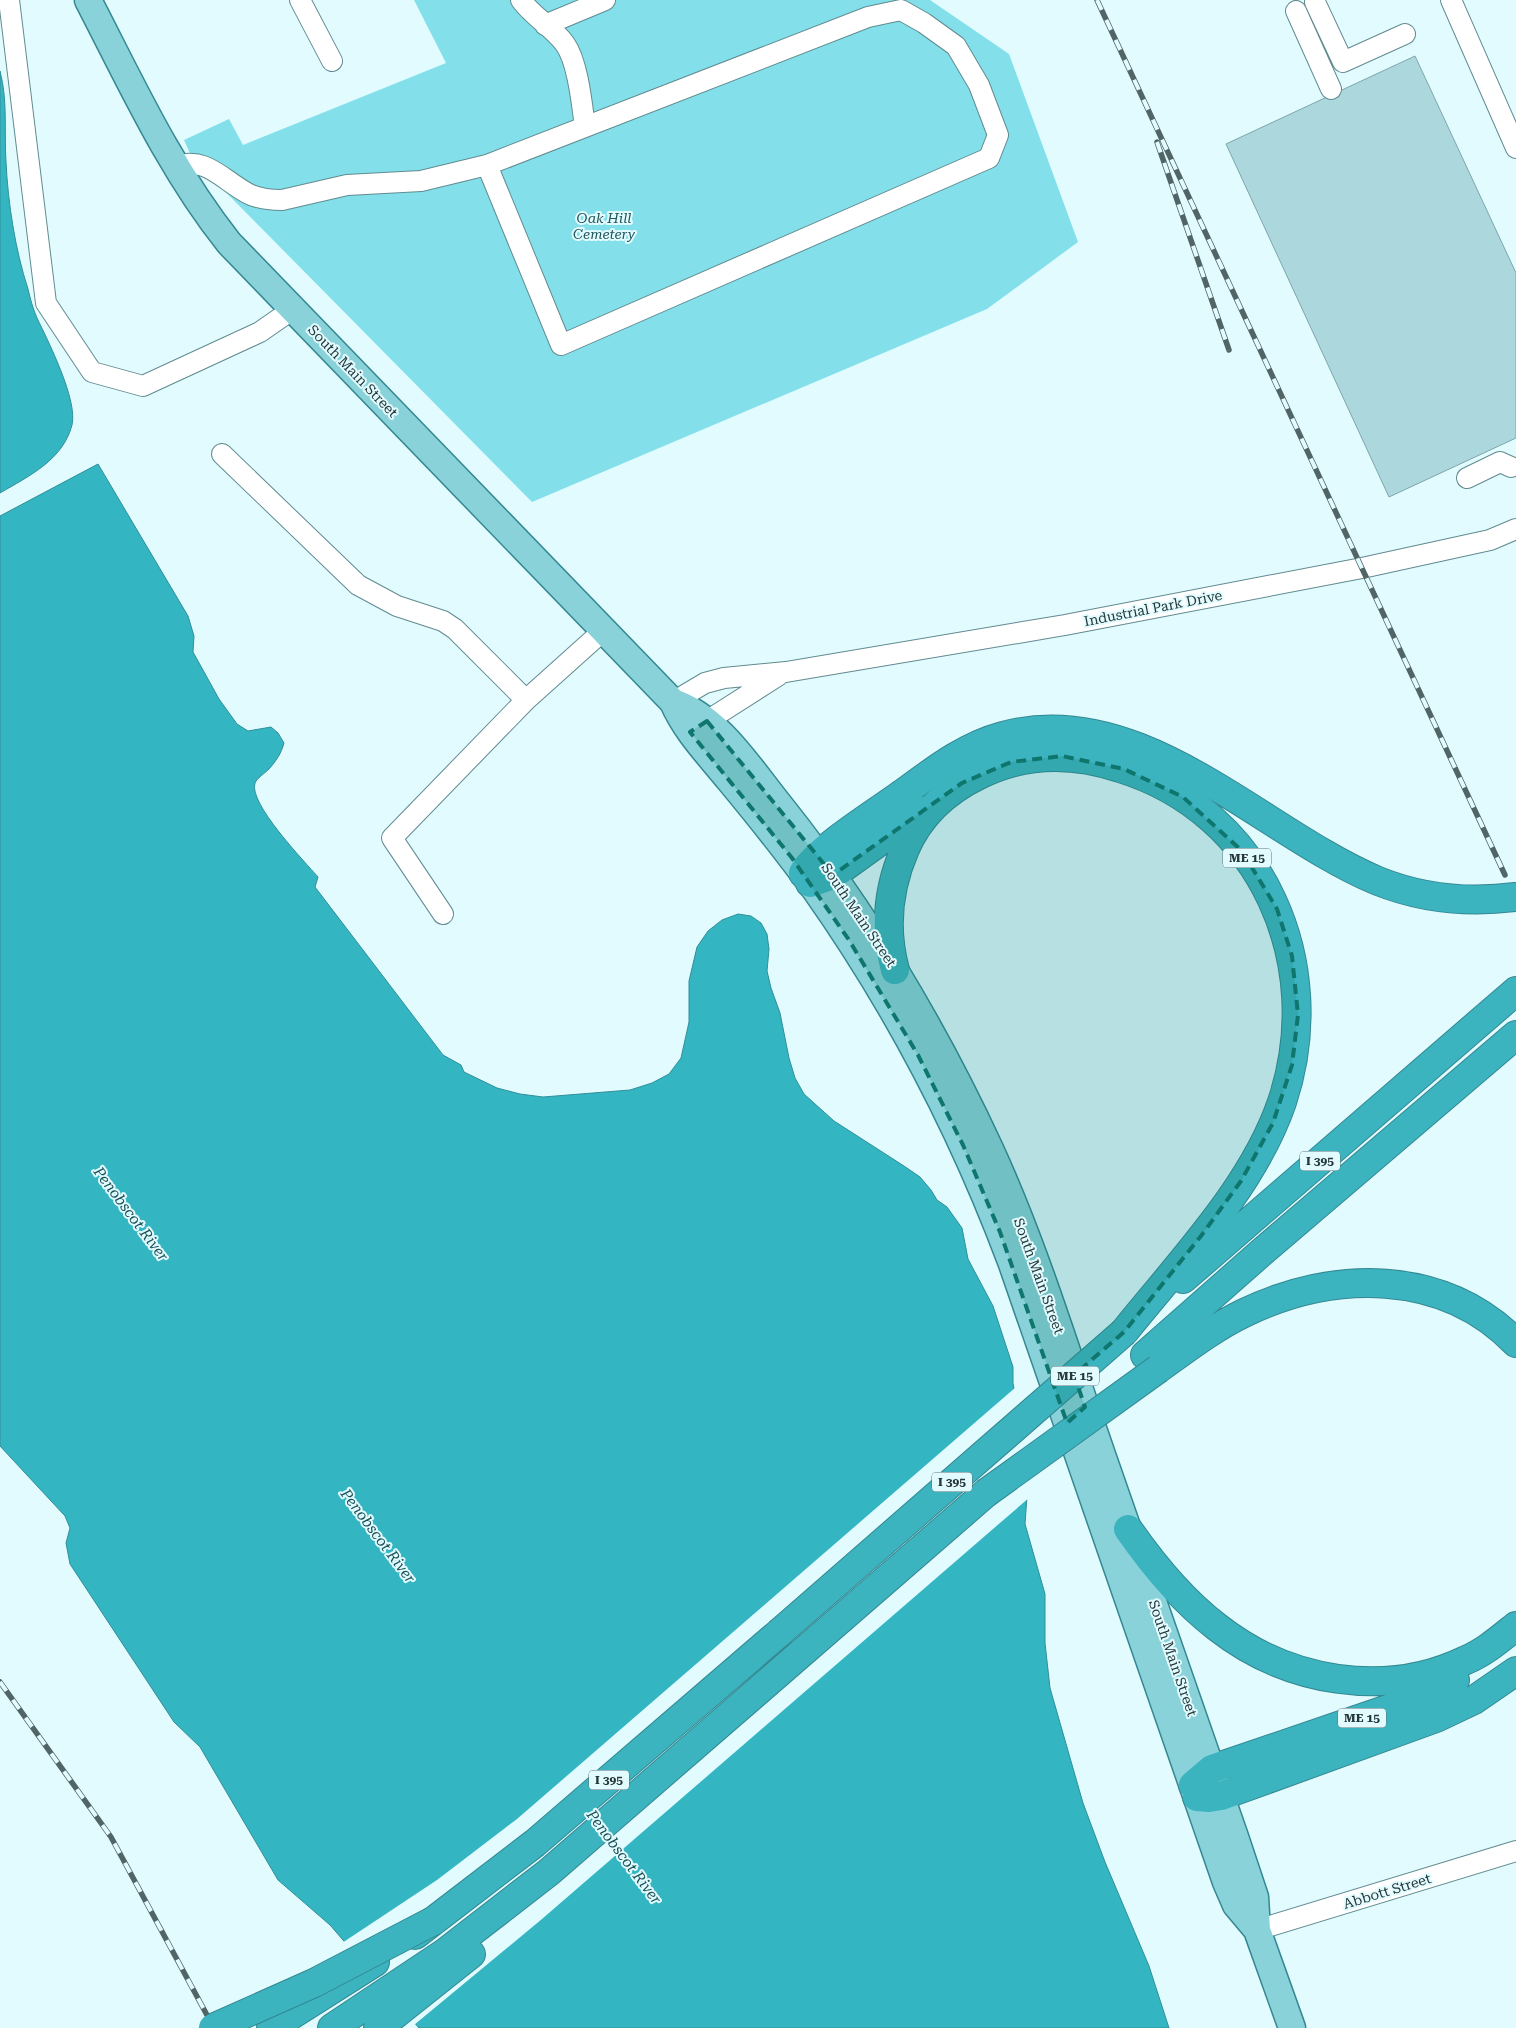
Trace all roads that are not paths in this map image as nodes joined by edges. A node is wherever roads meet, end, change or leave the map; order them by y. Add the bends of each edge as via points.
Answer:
1 (9, 0) edge
2 (88, 0) edge
3 (300, 0) edge
4 (521, 0) edge
5 (605, 0) edge
6 (1451, 0) edge
7 (1317, 1) edge
8 (1294, 5) edge
9 (865, 8) edge
10 (545, 25) junction
11 (1405, 34) dead end
12 (332, 61) dead end
13 (1331, 89) dead end
14 (1509, 115) edge
15 (585, 127) junction
16 (1516, 148) edge
17 (487, 165) junction
18 (175, 167) junction
19 (293, 309) junction
20 (222, 454) dead end
21 (1514, 469) edge
22 (1467, 478) dead end
23 (1516, 529) edge
24 (604, 630) junction
25 (786, 672) junction
26 (526, 700) junction
27 (673, 702) junction
28 (698, 727) junction
29 (945, 795) junction
30 (816, 871) junction
31 (1516, 897) edge
32 (444, 914) dead end
33 (895, 970) junction
34 (1516, 991) edge
35 (1516, 1035) edge
36 (1124, 1332) junction
37 (1516, 1343) edge
38 (1152, 1362) junction
39 (1128, 1529) junction
40 (1516, 1626) edge
41 (1516, 1671) edge
42 (1206, 1787) junction
43 (600, 1830) junction
44 (1516, 1851) edge
45 (433, 1921) junction
46 (1257, 1930) junction
47 (213, 2028) edge
48 (271, 2028) edge
49 (332, 2028) edge
50 (378, 2028) edge
51 (1292, 2028) edge

1 - 19 street via 46,303 92,372 143,386 260,332
2 - 18 main road, South Main Street
3 - 12 street
4 - 10 street
5 - 10 street
6 - 14 street
7 - 8 street
7 - 11 street via 1343,62
8 - 13 street
9 - 15 street
9 - 17 street via 901,10 956,46 979,85 998,135 989,158 561,345
10 - 15 street via 566,45 577,77
14 - 16 street
15 - 17 street
17 - 18 street via 421,181 347,185 282,200 247,192 201,164 187,163
18 - 19 main road, South Main Street via 229,242
19 - 24 main road, South Main Street
20 - 26 street via 358,585 396,606 443,621 467,638
21 - 22 street via 1500,462
23 - 25 street, Industrial Park Drive via 1490,540 1362,568 1065,625
24 - 26 street
24 - 27 main road, South Main Street
25 - 27 street, Industrial Park Drive via 712,681
25 - 28 street, Industrial Park Drive
26 - 32 street via 392,838
27 - 28 main road, South Main Street via 692,709
28 - 30 main road, South Main Street via 744,761
29 - 30 highway
29 - 33 highway, ME 15 via 919,822 896,872 888,929
29 - 36 highway, ME 15 via 994,768 1045,756 1093,760 1139,774 1183,797 1231,838 1260,878 1284,926 1298,1000 1295,1046 1281,1103 1264,1144 1242,1182
30 - 31 highway via 933,771 974,747 1019,732 1069,730 1116,740 1166,760 1378,881 1450,899
30 - 33 main road, South Main Street
30 - 42 main road, South Main Street via 949,1114 976,1174
33 - 39 main road, South Main Street / ME 15 via 952,1071 1009,1196
34 - 36 highway, I 395
35 - 38 highway, I 395 via 1263,1251
36 - 45 highway, I 395, bridge via 589,1798
37 - 38 highway via 1488,1319 1446,1296 1401,1284 1362,1282 1322,1287 1263,1305
38 - 43 highway, I 395, bridge via 986,1493
39 - 40 highway via 1176,1588 1217,1627 1261,1655 1320,1676 1372,1682 1432,1674 1468,1659
39 - 42 main road, South Main Street / ME 15
40 - 42 highway, ME 15 via 1480,1663 1446,1685
41 - 42 highway via 1474,1700 1436,1718
42 - 46 main road, South Main Street / ME 15 via 1230,1894 1241,1913
43 - 49 highway, I 395 via 443,1954
43 - 50 highway via 495,1932
44 - 46 street, Abbott Street
45 - 47 highway, bridge via 314,1983
45 - 48 highway, I 395, bridge
46 - 51 main road, South Main Street / ME 15

